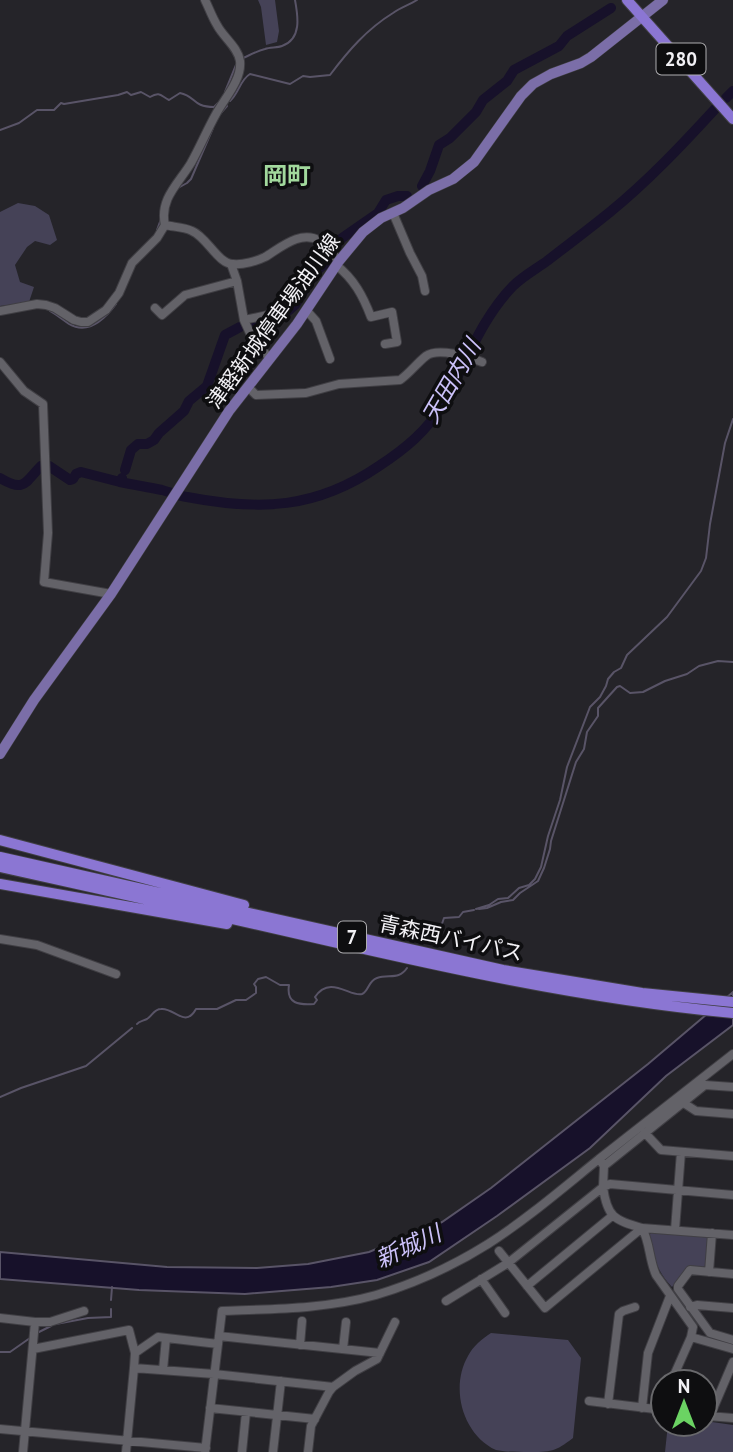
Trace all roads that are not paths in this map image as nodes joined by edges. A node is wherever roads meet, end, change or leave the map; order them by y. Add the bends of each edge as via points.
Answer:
1 (205, 0) edge
2 (627, 0) edge
3 (663, 0) edge
4 (641, 17) junction
5 (733, 119) edge
6 (393, 213) junction
7 (165, 225) junction
8 (334, 257) junction
9 (232, 264) junction
10 (237, 281) junction
11 (299, 290) dead end
12 (425, 291) dead end
13 (155, 308) dead end
14 (0, 311) edge
15 (307, 311) junction
16 (245, 323) junction
17 (385, 344) dead end
18 (270, 358) junction
19 (330, 359) dead end
20 (479, 361) dead end
21 (0, 362) edge
22 (248, 387) junction
23 (111, 594) junction
24 (0, 754) edge
25 (0, 840) edge
26 (0, 857) edge
27 (0, 867) edge
28 (0, 884) edge
29 (352, 937) junction
30 (0, 939) edge
31 (327, 940) junction
32 (116, 974) dead end
33 (733, 1002) edge
34 (733, 1013) edge
35 (733, 1054) edge
36 (733, 1087) edge
37 (682, 1102) junction
38 (733, 1114) edge
39 (645, 1133) junction
40 (681, 1152) junction
41 (733, 1156) edge
42 (601, 1163) junction
43 (603, 1187) junction
44 (678, 1191) junction
45 (733, 1195) edge
46 (612, 1216) junction
47 (642, 1228) junction
48 (675, 1230) junction
49 (712, 1233) junction
50 (733, 1235) edge
51 (499, 1251) dead end
52 (508, 1263) junction
53 (709, 1272) junction
54 (733, 1274) edge
55 (481, 1279) junction
56 (527, 1286) junction
57 (670, 1296) junction
58 (446, 1301) dead end
59 (635, 1307) dead end
60 (690, 1307) junction
61 (733, 1308) edge
62 (84, 1311) dead end
63 (505, 1313) dead end
64 (0, 1318) edge
65 (302, 1321) dead end
66 (35, 1322) junction
67 (346, 1322) dead end
68 (395, 1322) dead end
69 (691, 1337) junction
70 (166, 1338) junction
71 (218, 1340) junction
72 (733, 1340) edge
73 (33, 1341) junction
74 (300, 1345) junction
75 (343, 1349) junction
76 (733, 1349) edge
77 (135, 1353) junction
78 (380, 1353) junction
79 (733, 1363) edge
80 (134, 1368) junction
81 (677, 1368) edge
82 (163, 1370) junction
83 (214, 1374) junction
84 (281, 1381) junction
85 (333, 1387) junction
86 (719, 1393) edge
87 (589, 1401) dead end
88 (608, 1404) junction
89 (210, 1408) junction
90 (642, 1408) junction
91 (649, 1409) edge
92 (246, 1412) junction
93 (278, 1415) junction
94 (315, 1419) junction
95 (0, 1429) edge
96 (25, 1432) junction
97 (127, 1442) junction
98 (205, 1450) edge
99 (23, 1452) edge
100 (126, 1452) edge
101 (242, 1452) edge
102 (273, 1452) edge
103 (308, 1452) edge

1 - 7 street via 240,63 230,95 173,187 163,215
2 - 4 highway, 280
3 - 4 main road, 津軽新城停車場油川線
4 - 5 highway, 280
4 - 6 main road, 津軽新城停車場油川線 via 591,57 533,84 474,162
6 - 8 main road, 津軽新城停車場油川線
6 - 12 street
7 - 9 street via 191,230
7 - 14 street via 132,263 106,310 88,322 81,323 46,304
8 - 9 street via 319,240 301,238 264,257
8 - 15 main road, 津軽新城停車場油川線
8 - 17 street via 371,317 392,312 397,342
9 - 10 street
10 - 13 street via 185,295 162,315
10 - 16 street
11 - 16 street via 285,309
15 - 18 main road, 津軽新城停車場油川線
15 - 19 street via 316,321
16 - 18 street via 254,342
18 - 22 main road, 津軽新城停車場油川線
20 - 22 street via 432,352 400,380 339,384 306,393 256,395
21 - 23 street via 24,391 43,404 48,533 44,582
22 - 23 main road, 津軽新城停車場油川線
23 - 24 main road, 津軽新城停車場油川線
25 - 29 highway
26 - 29 highway, 青森西バイパス / 7
27 - 31 highway, 青森西バイパス / 7
28 - 31 highway
29 - 33 highway, 青森西バイパス / 7 via 503,970 634,992
30 - 32 street via 37,944
31 - 34 highway, 青森西バイパス / 7 via 588,995
35 - 42 street
36 - 37 street via 705,1085
37 - 38 street via 696,1111
37 - 39 street
39 - 40 street via 661,1150
39 - 42 street
40 - 41 street
40 - 44 street
42 - 43 street
42 - 71 street via 489,1244 443,1269 344,1302 222,1311
43 - 44 street
43 - 46 street
43 - 52 street
44 - 45 street
44 - 48 street
46 - 47 street
46 - 56 street
47 - 48 street
47 - 56 street via 545,1308
47 - 57 street via 653,1269
48 - 49 street
49 - 50 street
49 - 53 street
51 - 52 street
52 - 55 street
52 - 56 street
53 - 54 street
53 - 60 street via 691,1270 678,1286
55 - 58 street
55 - 63 street
57 - 69 street via 693,1327
57 - 90 street via 648,1353
59 - 88 street via 619,1314
60 - 61 street
60 - 72 street via 710,1333
62 - 66 street
64 - 66 street
65 - 74 street
66 - 73 street
67 - 75 street
68 - 78 street
69 - 76 street
69 - 81 street
70 - 71 street
70 - 77 street via 158,1337
70 - 82 street
71 - 74 street
71 - 83 street
73 - 77 street via 128,1330
73 - 96 street
74 - 75 street
75 - 78 street
77 - 80 street
78 - 85 street
79 - 86 street
80 - 82 street
80 - 97 street
82 - 83 street
83 - 84 street
83 - 89 street
84 - 85 street
84 - 93 street
85 - 94 street
87 - 88 street
88 - 90 street
89 - 92 street
89 - 98 street
90 - 91 street
92 - 93 street
92 - 101 street
93 - 94 street
93 - 102 street
94 - 103 street
95 - 96 street
96 - 97 street
96 - 99 street
97 - 98 street
97 - 100 street

